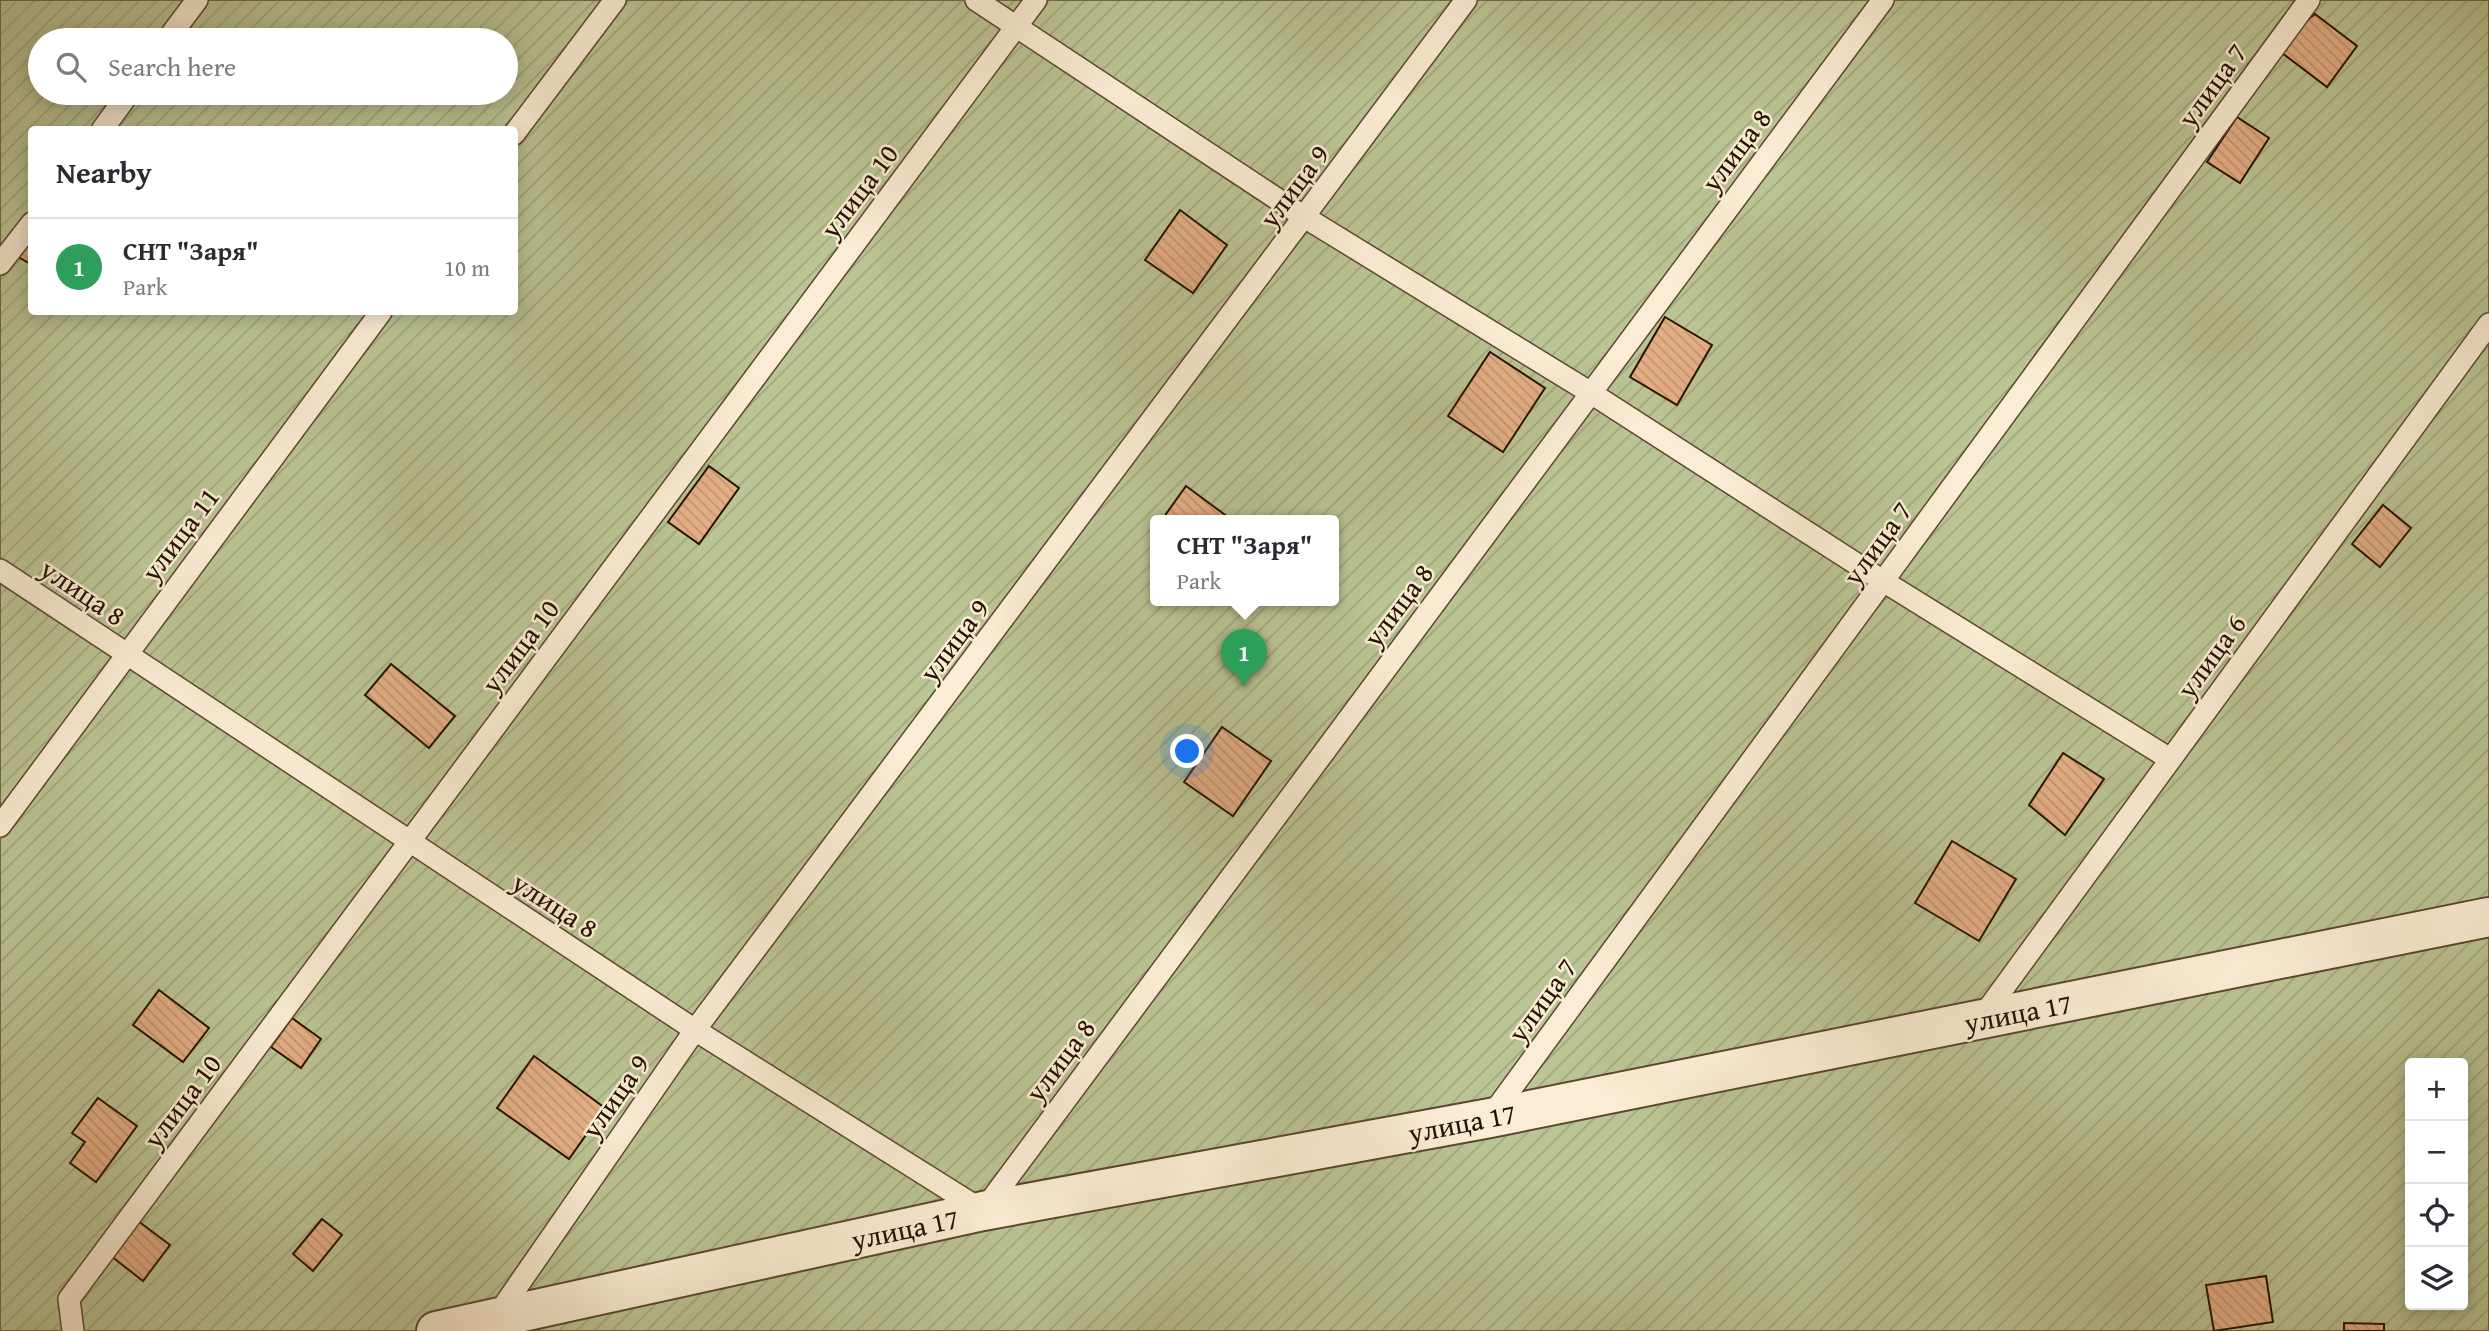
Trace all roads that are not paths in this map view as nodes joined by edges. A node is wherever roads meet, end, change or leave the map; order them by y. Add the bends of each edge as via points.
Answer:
1 (197, 0) edge
2 (615, 0) edge
3 (976, 0) edge
4 (1036, 0) edge
5 (1466, 0) edge
6 (1883, 0) edge
7 (2309, 0) edge
8 (176, 28) edge
9 (1015, 28) junction
10 (120, 105) edge
11 (105, 126) edge
12 (518, 129) edge
13 (1306, 218) junction
14 (28, 228) edge
15 (0, 264) edge
16 (379, 315) edge
17 (2489, 324) edge
18 (1591, 393) junction
19 (0, 570) edge
20 (1884, 581) junction
21 (125, 653) junction
22 (2170, 759) junction
23 (0, 826) edge
24 (409, 842) junction
25 (2483, 912) edge
26 (1979, 1021) junction
27 (695, 1030) junction
28 (1490, 1118) junction
29 (983, 1212) junction
30 (494, 1319) junction
31 (73, 1331) edge
32 (436, 1331) edge

1 - 8 lane
2 - 12 lane
3 - 9 lane
4 - 9 lane, улица 10
5 - 13 lane, улица 9
6 - 18 lane, улица 8
7 - 20 lane, улица 7
9 - 13 lane
9 - 24 lane, улица 10
10 - 11 lane
13 - 18 lane
13 - 27 lane, улица 9
14 - 15 lane
16 - 21 lane, улица 11
17 - 22 lane, улица 6
18 - 20 lane
18 - 29 lane, улица 8
19 - 21 lane, улица 8
20 - 22 lane
20 - 28 lane, улица 7
21 - 23 lane, улица 11
21 - 24 lane, улица 8
22 - 26 lane, улица 6
24 - 27 lane, улица 8
24 - 31 lane, улица 10 via 69,1299
25 - 26 street, улица 17
26 - 28 street, улица 17
27 - 29 lane, улица 8
27 - 30 lane, улица 9
28 - 29 street, улица 17
29 - 30 street, улица 17
30 - 32 street, улица 17

